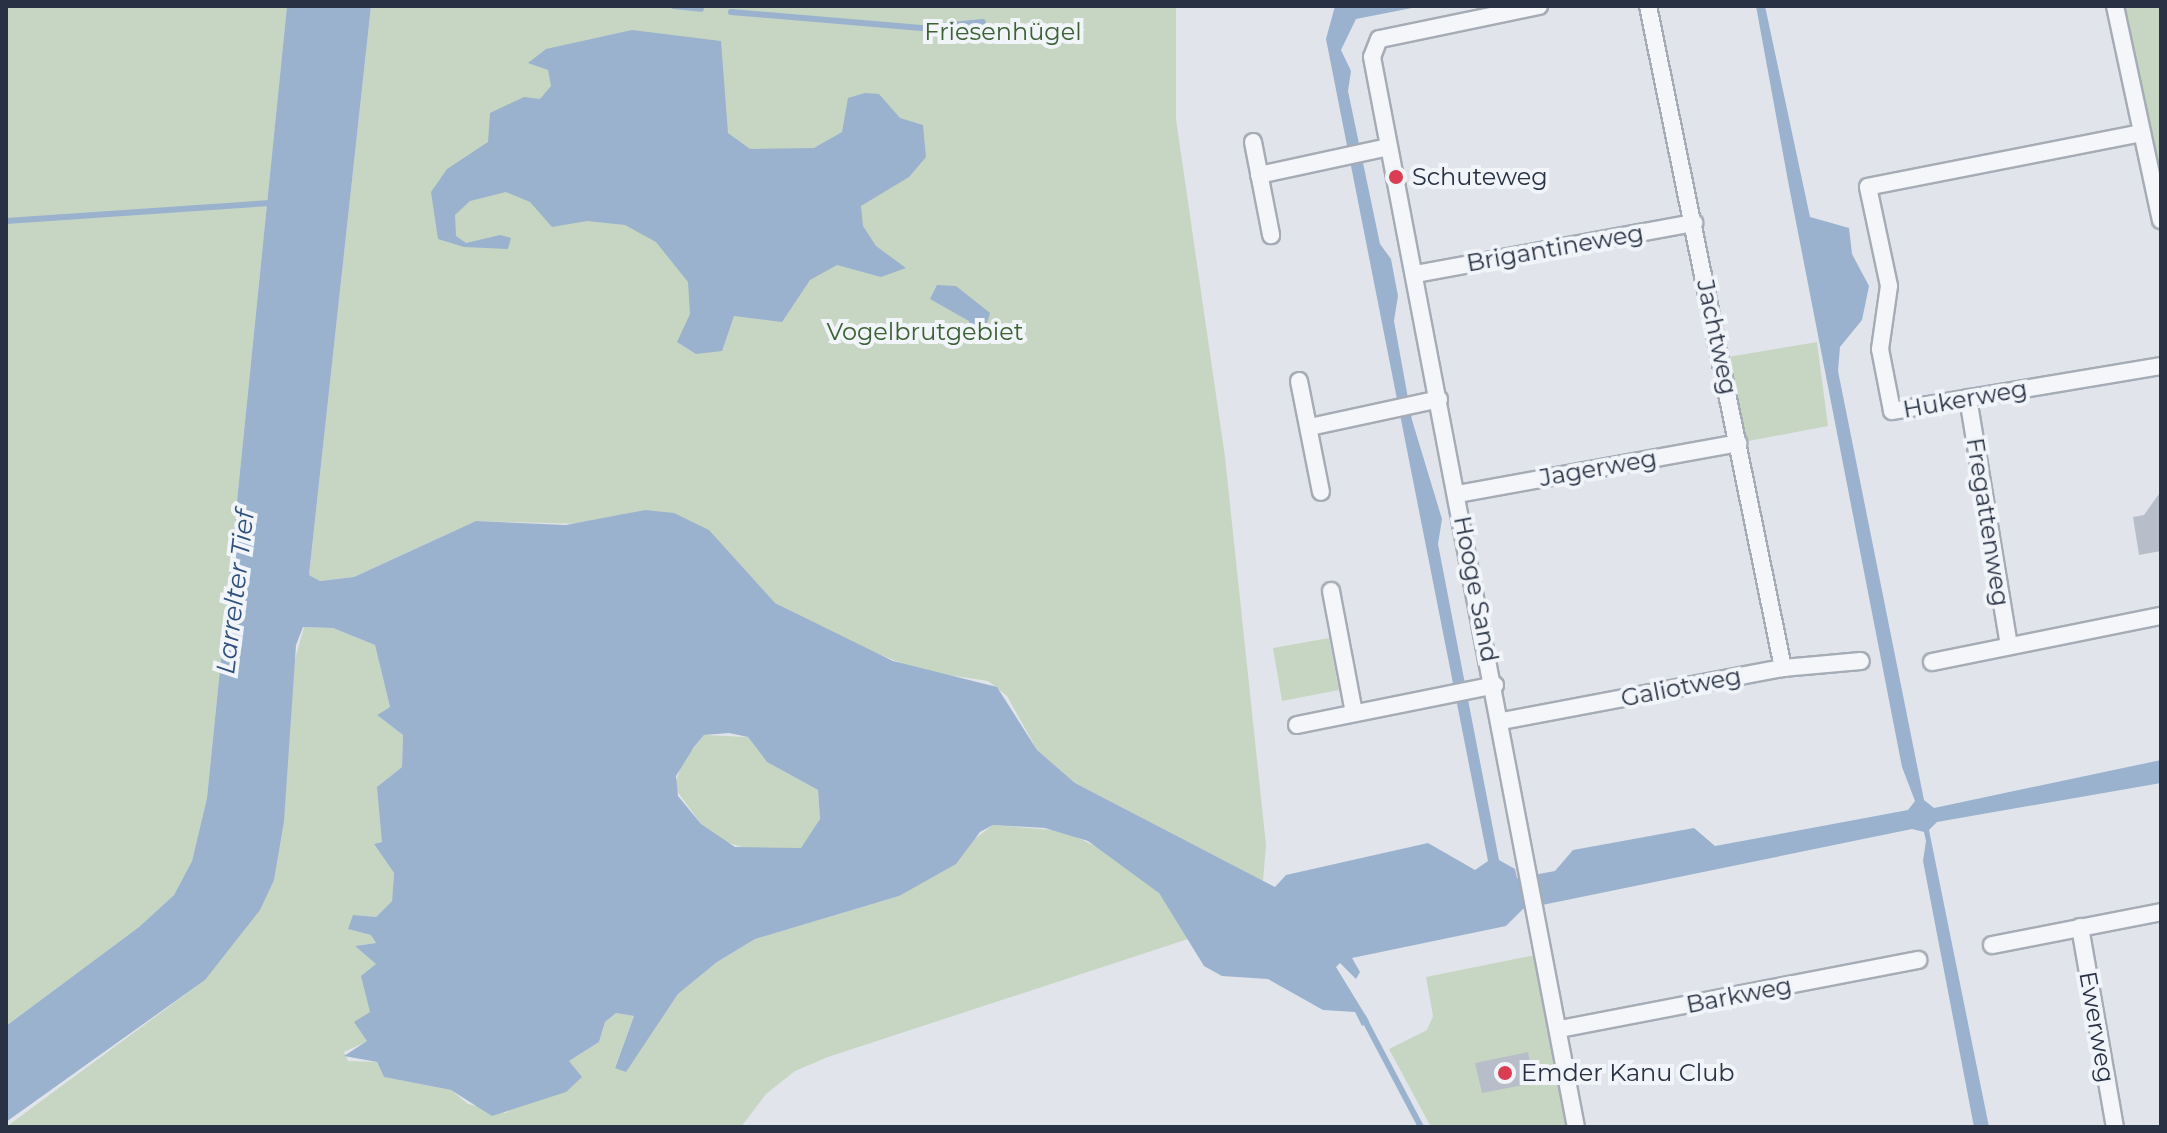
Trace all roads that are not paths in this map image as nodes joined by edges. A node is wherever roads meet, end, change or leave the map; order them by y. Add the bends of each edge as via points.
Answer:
1 (1539, 6) edge
2 (1648, 6) edge
3 (2115, 6) edge
4 (2142, 133) junction
5 (1253, 142) dead end
6 (1389, 147) junction
7 (1259, 175) junction
8 (2161, 220) edge
9 (1694, 223) junction
10 (1271, 235) dead end
11 (1416, 274) junction
12 (2161, 366) edge
13 (1299, 381) dead end
14 (1968, 398) junction
15 (1439, 399) junction
16 (1310, 427) junction
17 (1738, 443) junction
18 (1321, 492) dead end
19 (1458, 494) junction
20 (1331, 591) dead end
21 (2161, 616) edge
22 (2009, 646) junction
23 (1861, 661) dead end
24 (1932, 662) dead end
25 (1783, 668) junction
26 (1495, 685) junction
27 (1354, 713) junction
28 (1502, 721) junction
29 (1297, 725) dead end
30 (2161, 912) edge
31 (2080, 927) junction
32 (1992, 945) dead end
33 (1918, 960) dead end
34 (1560, 1029) junction
35 (1576, 1127) edge
36 (2115, 1127) edge

1 - 6 street, Hooge Sand via 1379,39 1372,51
2 - 9 street, Jachtweg
3 - 4 street
4 - 8 street
4 - 14 street, Hukerweg via 1868,187 1889,286 1880,349 1892,411
5 - 7 street
6 - 7 street
6 - 11 street, Hooge Sand
7 - 10 street
9 - 11 street, Brigantineweg
9 - 17 street, Jachtweg
11 - 15 street, Hooge Sand
12 - 14 street, Hukerweg
13 - 16 street
14 - 22 street, Fregattenweg
15 - 16 street
15 - 19 street, Hooge Sand
16 - 18 street
17 - 19 street, Jagerweg
17 - 25 street, Jachtweg
19 - 26 street, Hooge Sand
20 - 27 street
21 - 22 street
22 - 24 street
23 - 25 street, Galiotweg
25 - 28 street, Galiotweg
26 - 27 street
26 - 28 street, Hooge Sand
27 - 29 street
28 - 34 street, Hooge Sand
30 - 31 street
31 - 32 street
31 - 36 street, Ewerweg
33 - 34 street, Barkweg
34 - 35 street, Hooge Sand

